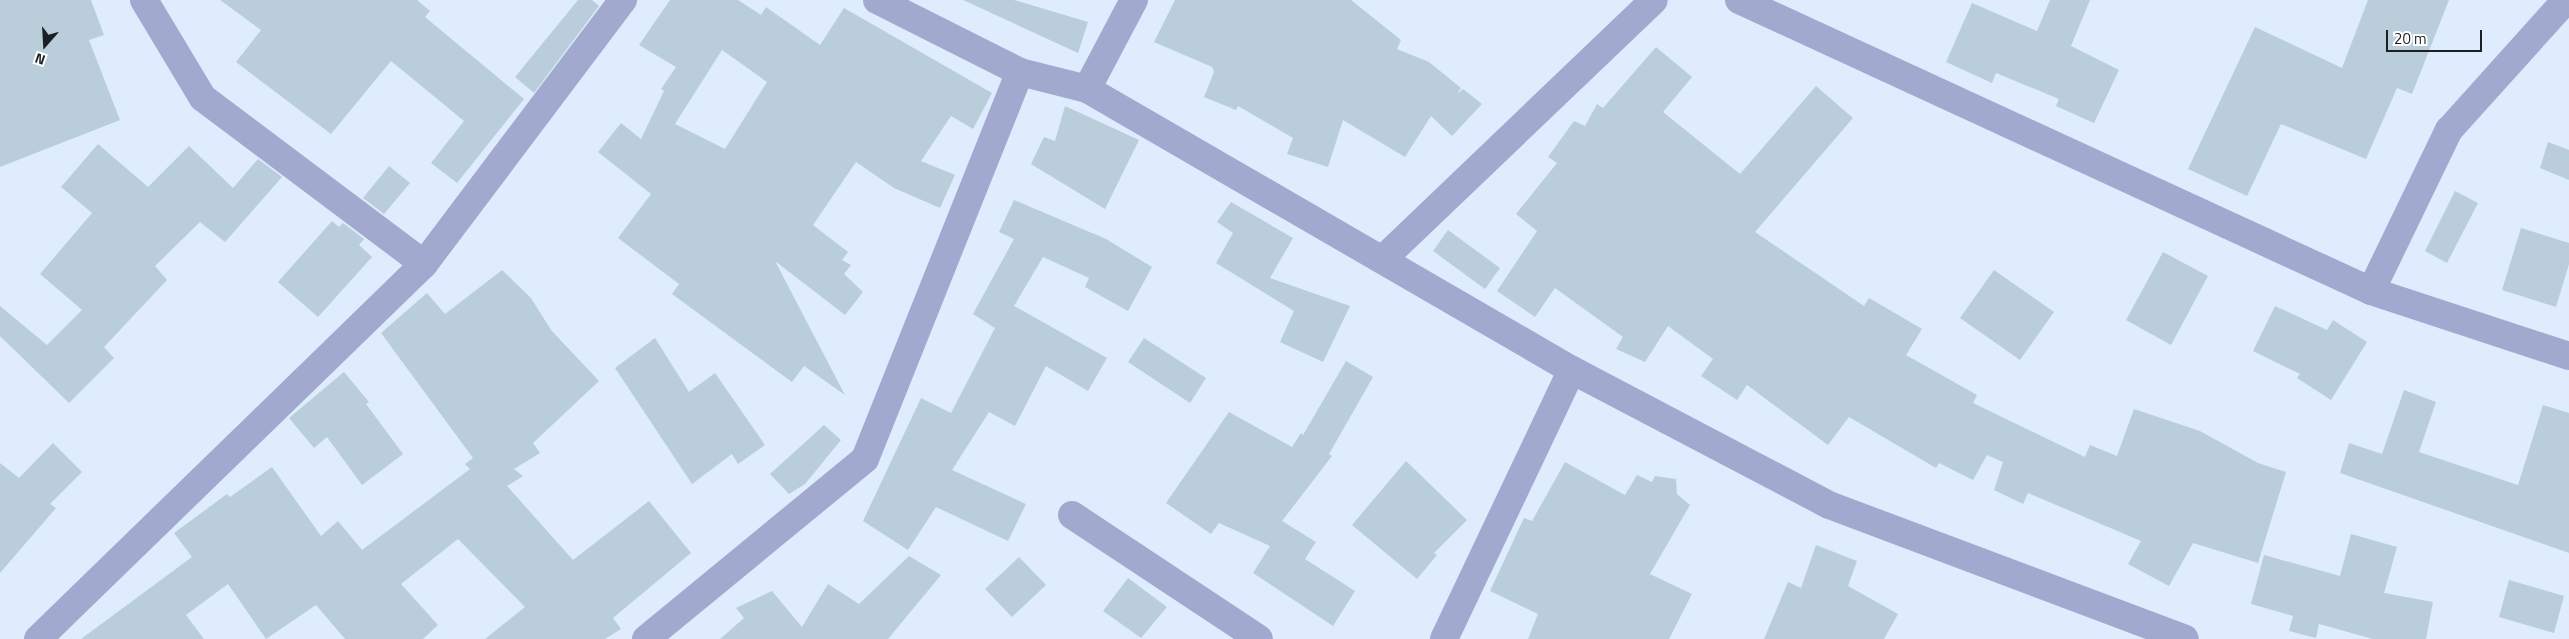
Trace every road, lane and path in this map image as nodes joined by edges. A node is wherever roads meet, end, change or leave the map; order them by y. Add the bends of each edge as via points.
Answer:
1 (144, 0) edge
2 (623, 0) edge
3 (877, 0) edge
4 (1134, 0) edge
5 (1654, 0) edge
6 (1739, 0) edge
7 (2566, 0) edge
8 (1020, 72) junction
9 (1087, 89) junction
10 (1384, 258) junction
11 (424, 264) junction
12 (2371, 291) junction
13 (2569, 356) edge
14 (1572, 370) junction
15 (1072, 515) dead end
16 (658, 636) edge
17 (38, 639) edge
18 (1259, 639) edge
19 (1444, 639) edge
20 (2184, 639) edge

1 - 11 street via 203,98
2 - 11 street
3 - 8 street
4 - 9 street
5 - 10 street
6 - 12 street
7 - 12 street via 2449,130
8 - 9 street
8 - 16 street via 865,459
9 - 10 street
10 - 14 street
11 - 17 street
12 - 13 street
14 - 19 street
14 - 20 street via 1829,506
15 - 18 street

